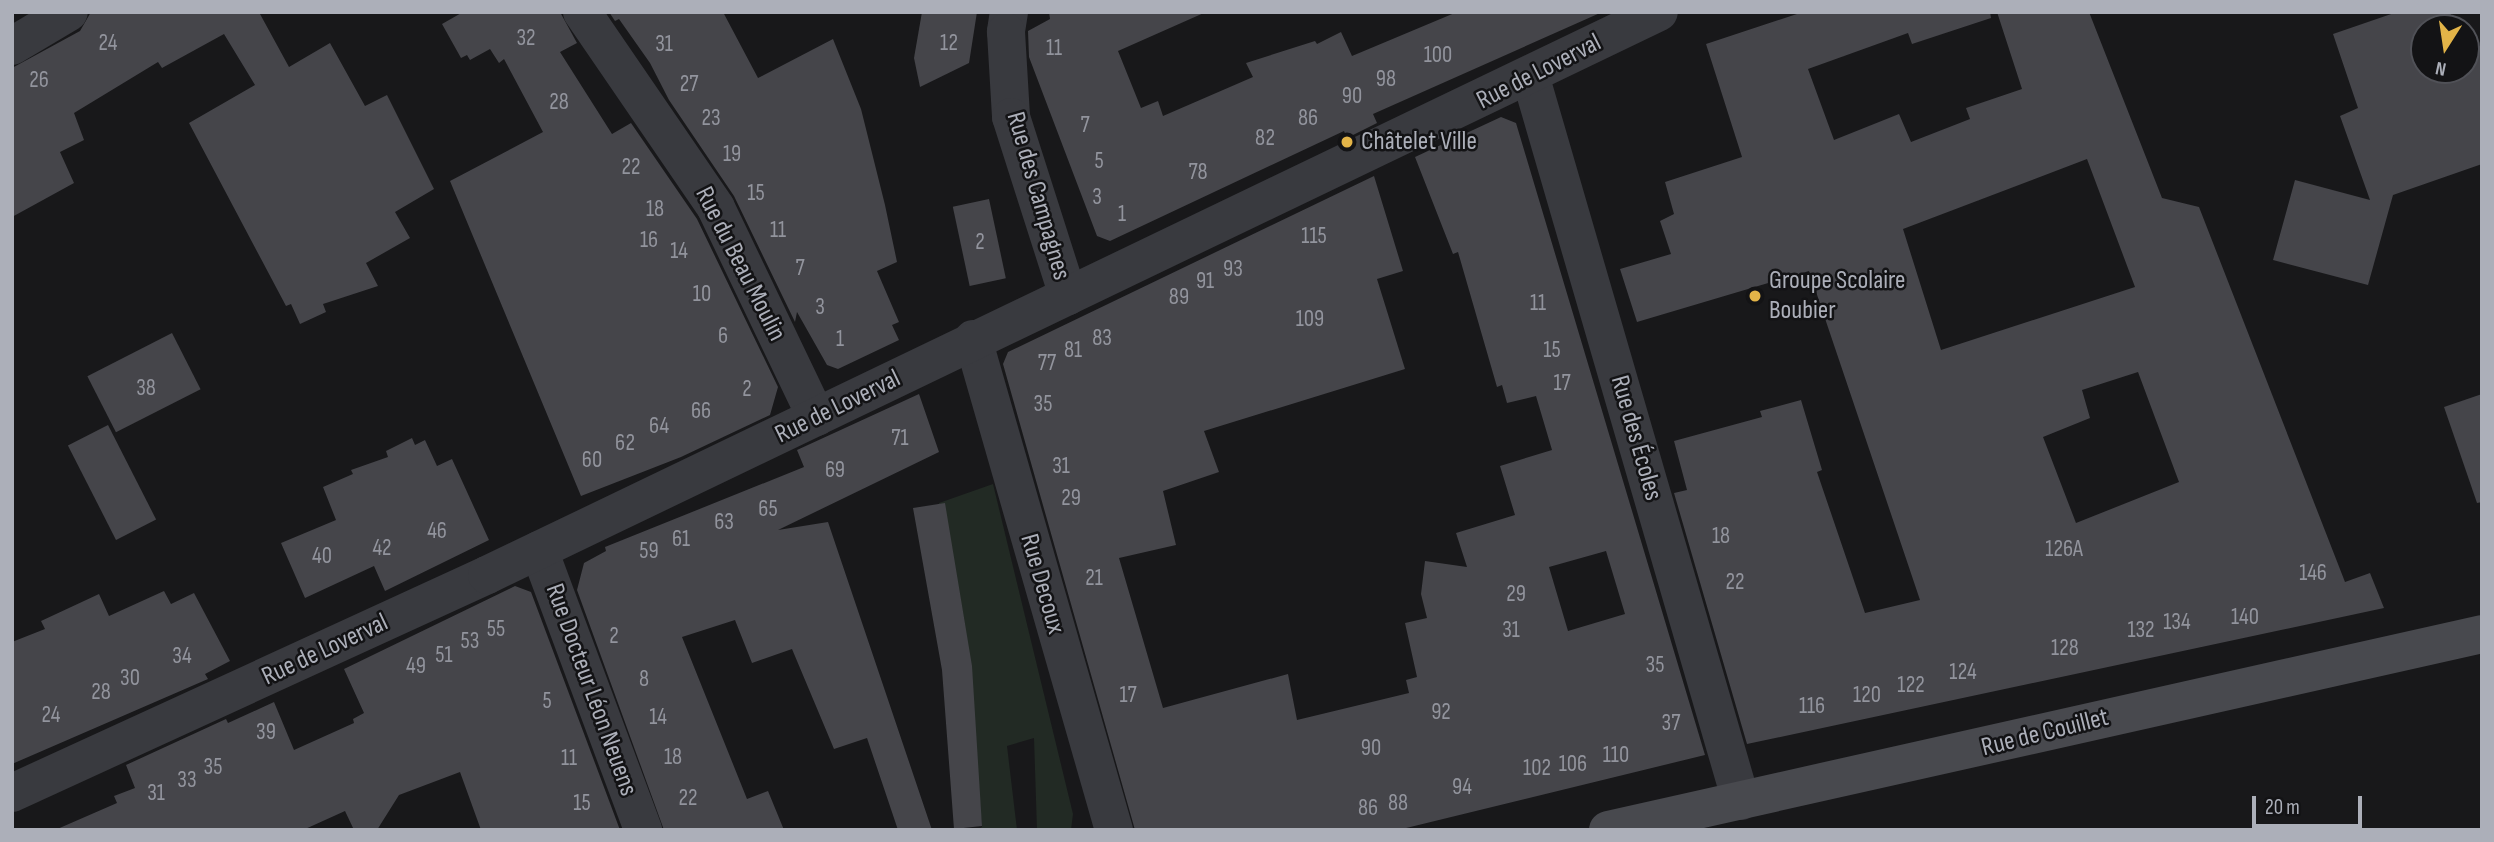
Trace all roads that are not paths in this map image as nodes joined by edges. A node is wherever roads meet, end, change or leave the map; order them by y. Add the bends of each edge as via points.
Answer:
1 (69, 12) edge
2 (582, 12) edge
3 (1040, 12) edge
4 (1659, 12) edge
5 (1008, 22) edge
6 (12, 46) edge
7 (1530, 75) junction
8 (1068, 296) junction
9 (973, 338) junction
10 (816, 417) junction
11 (539, 550) junction
12 (2482, 634) edge
13 (12, 793) edge
14 (1741, 801) junction
15 (1610, 829) edge
16 (643, 830) edge
17 (1114, 830) edge

1 - 6 street
2 - 10 street, Rue du Beau Moulin via 716,208
3 - 5 street
4 - 7 street, Rue de Loverval
5 - 8 street, Rue des Campagnes via 1011,117
7 - 8 street, Rue de Loverval
7 - 14 street, Rue des Écoles
8 - 9 street, Rue de Loverval
9 - 10 street, Rue de Loverval
9 - 17 street, Rue Decoux
10 - 11 street, Rue de Loverval
11 - 13 street, Rue de Loverval
11 - 16 street, Rue Docteur Léon Neuens
12 - 14 main road, Rue de Couillet
14 - 15 main road, Rue de Couillet

